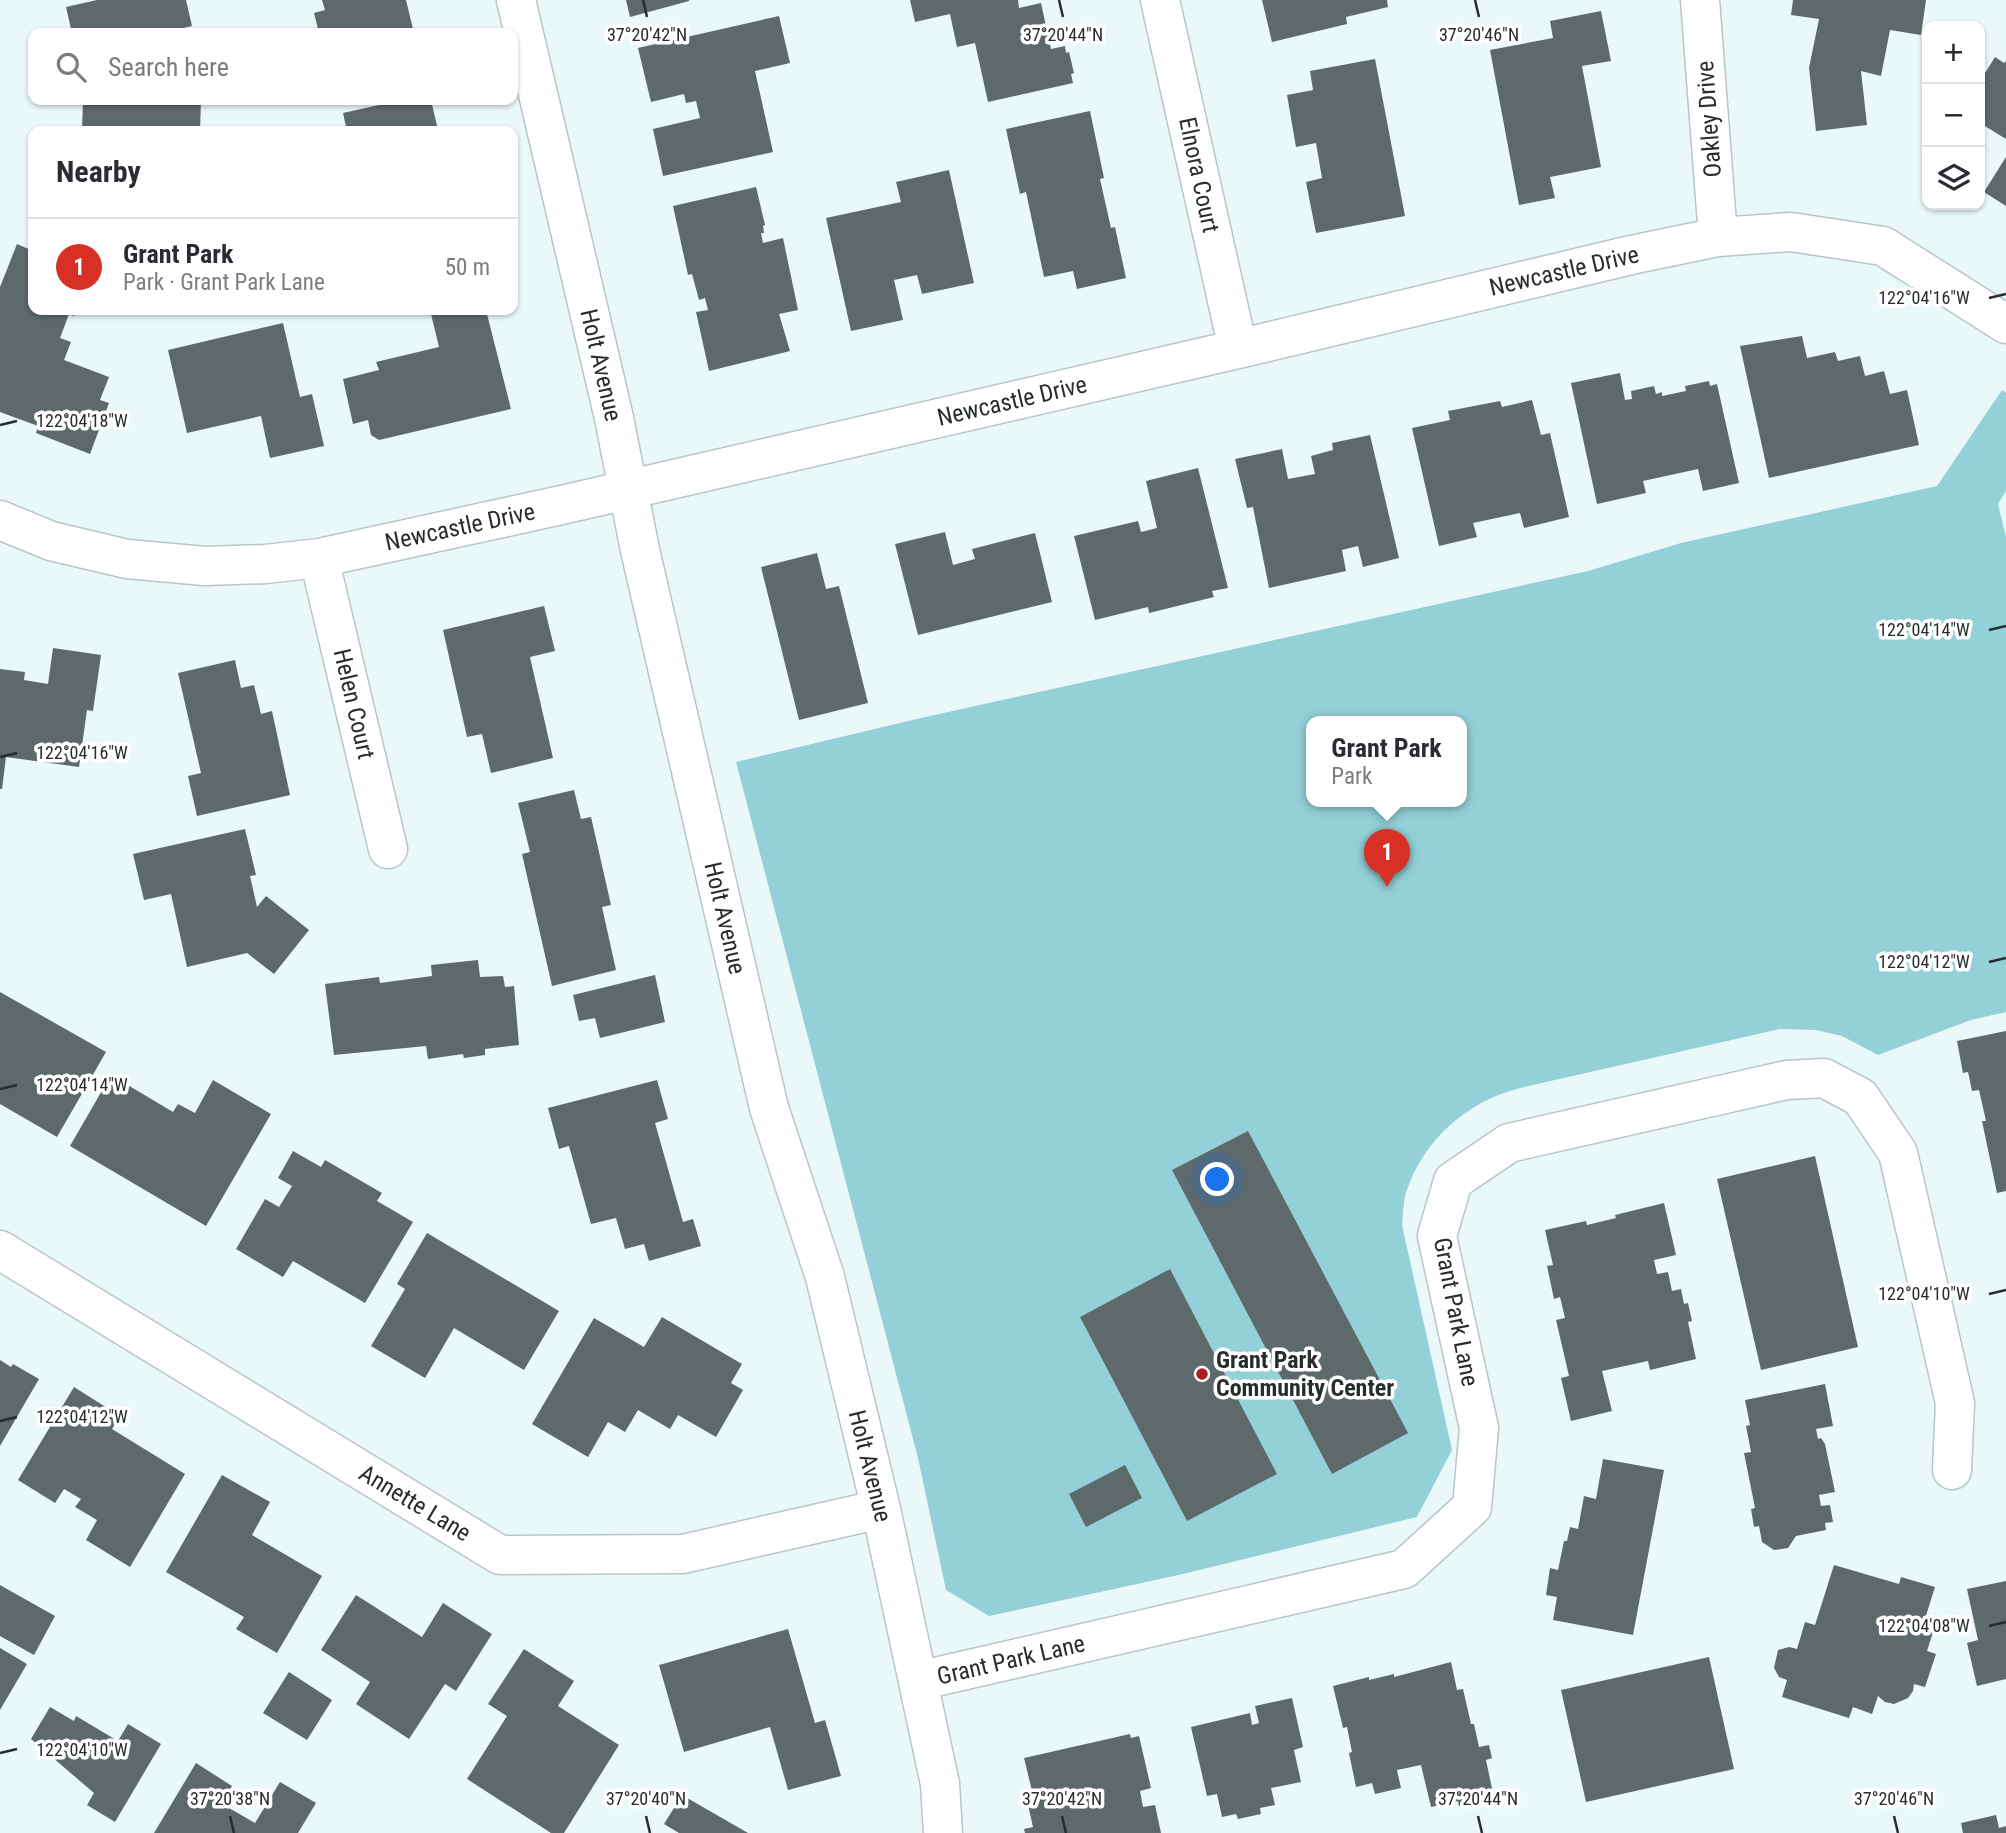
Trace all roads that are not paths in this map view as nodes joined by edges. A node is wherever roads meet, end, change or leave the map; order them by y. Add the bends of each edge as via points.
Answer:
1 (516, 0) edge
2 (1160, 0) edge
3 (1700, 0) edge
4 (1718, 237) junction
5 (2006, 324) edge
6 (1238, 349) junction
7 (628, 489) junction
8 (0, 520) edge
9 (319, 558) junction
10 (388, 849) dead end
11 (0, 1250) edge
12 (1952, 1470) dead end
13 (881, 1509) junction
14 (918, 1681) junction
15 (943, 1833) edge

1 - 7 street, Holt Avenue
2 - 6 street, Elnora Court
3 - 4 street, Oakley Drive
4 - 5 street, Newcastle Drive via 1791,232 1883,246
4 - 6 street, Newcastle Drive
6 - 7 street, Newcastle Drive
7 - 9 street, Newcastle Drive
7 - 13 street, Holt Avenue via 769,1108 825,1277
8 - 9 street, Newcastle Drive via 51,541 127,559 205,566
9 - 10 street, Helen Court
11 - 13 street, Annette Lane via 500,1555 683,1554
12 - 14 street, Grant Park Lane via 1955,1403 1898,1153 1860,1097 1824,1078 1787,1080 1508,1143 1453,1181 1437,1236 1479,1428 1472,1507 1404,1569
13 - 14 street, Holt Avenue
14 - 15 street, Holt Avenue via 940,1784

